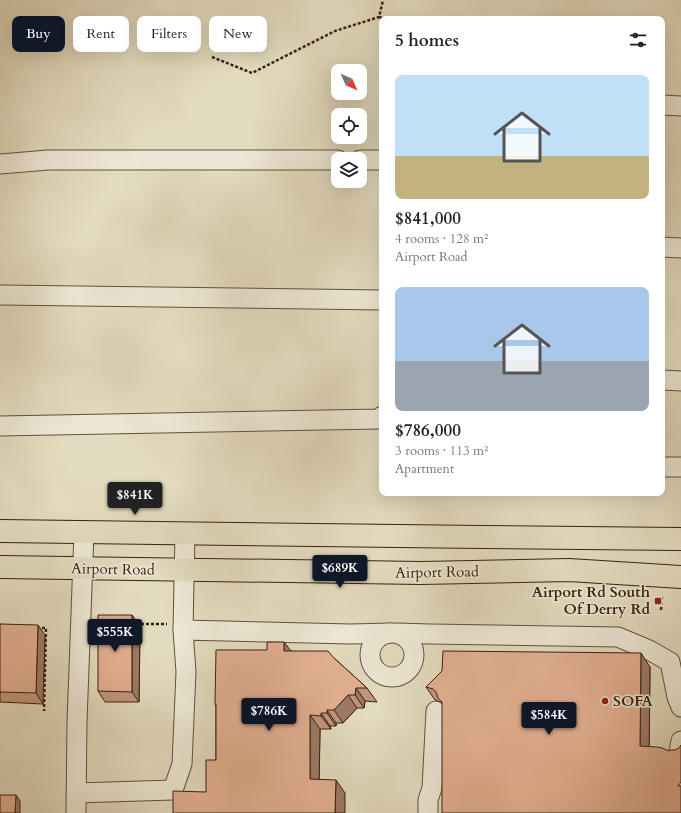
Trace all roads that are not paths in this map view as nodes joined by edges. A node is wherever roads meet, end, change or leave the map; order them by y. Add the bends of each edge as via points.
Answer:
1 (665, 105) edge
2 (681, 106) edge
3 (331, 160) edge
4 (367, 160) edge
5 (379, 160) edge
6 (0, 164) edge
7 (665, 247) edge
8 (681, 248) edge
9 (0, 296) edge
10 (379, 300) edge
11 (665, 380) edge
12 (681, 381) edge
13 (379, 419) edge
14 (0, 426) edge
15 (665, 467) edge
16 (681, 467) edge
17 (0, 531) edge
18 (84, 532) junction
19 (185, 534) junction
20 (681, 539) edge
21 (0, 567) edge
22 (83, 569) junction
23 (184, 570) junction
24 (681, 577) edge
25 (183, 627) junction
26 (681, 707) edge
27 (436, 711) edge
28 (681, 741) edge
29 (681, 753) edge
30 (76, 793) junction
31 (76, 813) edge
32 (428, 813) edge

1 - 2 lane
3 - 6 lane via 56,160
4 - 5 lane
7 - 8 lane
9 - 10 lane
11 - 12 lane
13 - 14 lane
15 - 16 lane
17 - 18 main road
18 - 19 main road
18 - 22 lane
19 - 20 main road
19 - 23 lane
21 - 22 main road, Airport Road
22 - 23 main road, Airport Road
22 - 30 lane
23 - 24 main road, Airport Road via 421,573 569,570
23 - 25 lane
25 - 26 lane via 351,634 618,636 670,662
25 - 30 lane via 186,672 182,764 173,790
27 - 32 lane via 432,788 428,800
28 - 29 lane
30 - 31 lane

